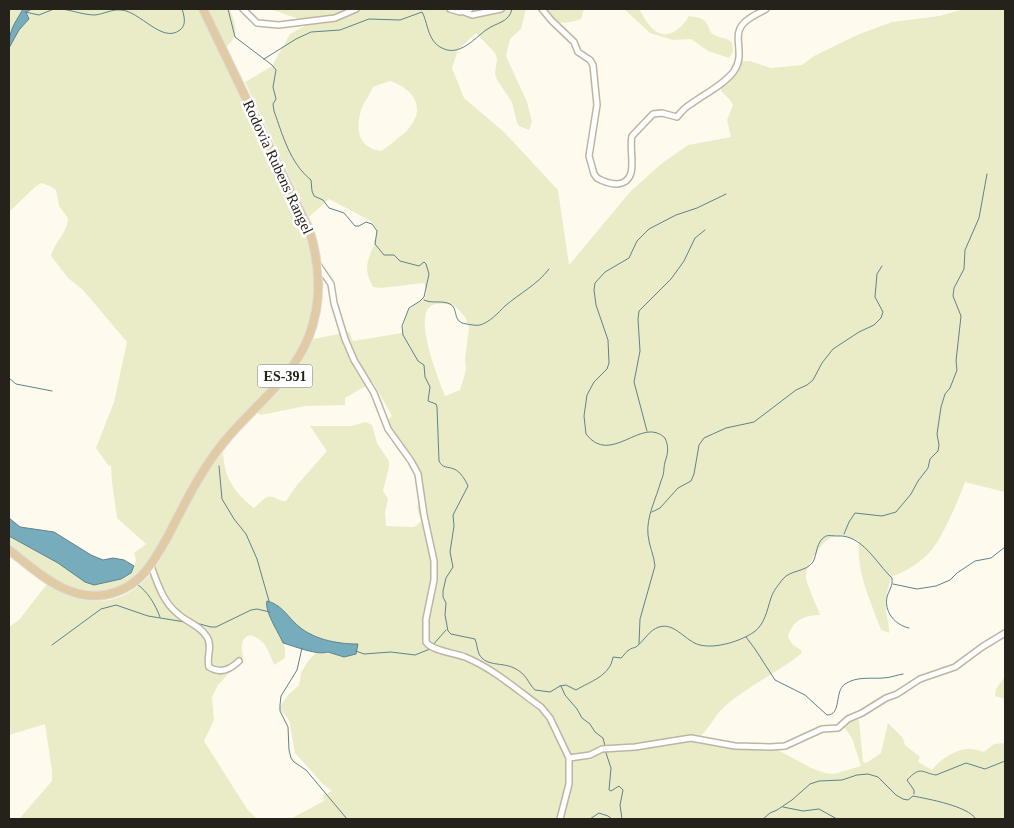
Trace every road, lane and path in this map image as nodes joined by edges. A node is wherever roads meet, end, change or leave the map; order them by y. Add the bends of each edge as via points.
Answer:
1 (203, 9) edge
2 (243, 9) edge
3 (356, 9) edge
4 (450, 9) edge
5 (470, 9) edge
6 (501, 9) edge
7 (542, 9) edge
8 (766, 9) edge
9 (464, 12) junction
10 (317, 265) junction
11 (9, 550) edge
12 (150, 566) junction
13 (1005, 633) edge
14 (239, 661) dead end
15 (569, 758) junction
16 (560, 819) edge

1 - 10 main road, Rodovia Rubens Rangel / ES-391 via 304,215
2 - 3 street via 252,20 271,26 326,20
4 - 9 street
5 - 9 street
6 - 9 street via 472,15
7 - 8 street via 573,40 578,52 593,64 597,105 590,160 597,178 610,184 628,179 632,170 632,136 650,116 656,113 677,117 733,72 740,53 737,34 741,25
10 - 12 main road, Rodovia Rubens Rangel / ES-391 via 315,313 301,352 282,380 209,461
10 - 15 street via 331,284 334,303 354,360 374,393 388,429 418,474 434,561 426,642 433,648 484,666 541,707 550,718
11 - 12 main road, Rodovia Rubens Rangel / ES-391 via 54,584 84,595 109,594 125,588 138,580
12 - 14 street via 169,605 208,638 209,667 220,671 234,667
13 - 15 street via 955,667 920,679 838,728 818,731 785,746 735,746 694,738 604,749
15 - 16 street via 569,784

